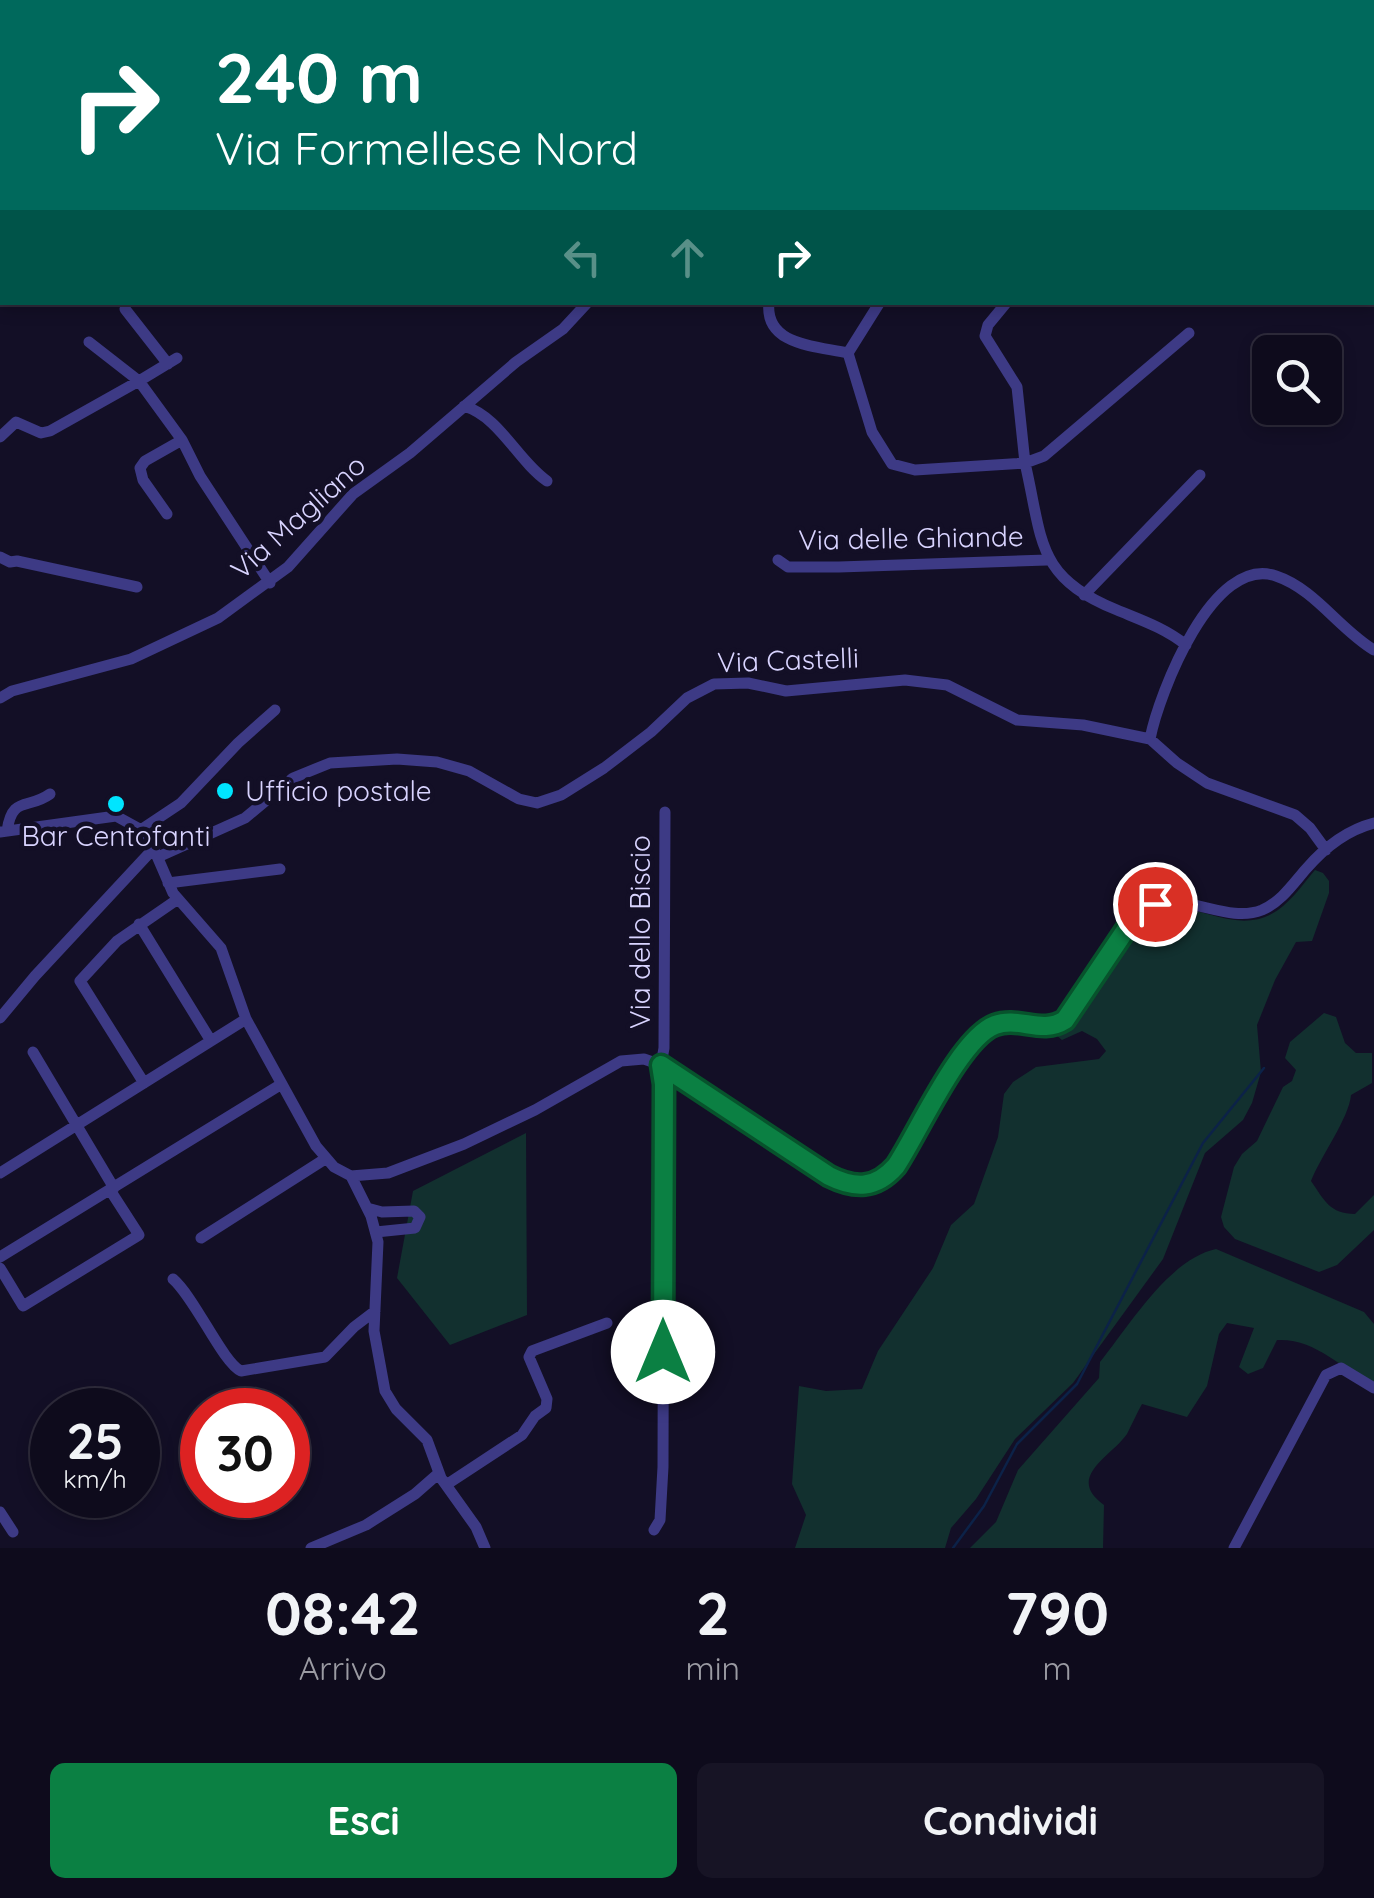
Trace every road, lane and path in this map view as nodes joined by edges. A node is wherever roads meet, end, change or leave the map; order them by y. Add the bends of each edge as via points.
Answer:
1 (585, 305) edge
2 (769, 305) edge
3 (878, 305) edge
4 (1005, 305) edge
5 (126, 309) dead end
6 (1189, 334) dead end
7 (90, 342) dead end
8 (848, 352) junction
9 (140, 380) junction
10 (464, 406) junction
11 (0, 437) edge
12 (182, 440) junction
13 (1025, 464) junction
14 (1200, 475) dead end
15 (547, 481) dead end
16 (167, 514) dead end
17 (0, 557) edge
18 (778, 560) dead end
19 (1048, 560) junction
20 (270, 583) junction
21 (137, 588) dead end
22 (1084, 595) junction
23 (1186, 645) junction
24 (1374, 650) edge
25 (0, 698) edge
26 (275, 710) dead end
27 (1150, 739) junction
28 (50, 794) dead end
29 (665, 812) dead end
30 (1374, 823) edge
31 (142, 829) junction
32 (3, 831) edge
33 (1326, 850) junction
34 (157, 852) junction
35 (280, 869) dead end
36 (168, 882) junction
37 (178, 898) junction
38 (139, 924) junction
39 (0, 1018) edge
40 (246, 1019) junction
41 (210, 1041) junction
42 (33, 1052) dead end
43 (661, 1065) junction
44 (144, 1083) junction
45 (280, 1085) junction
46 (76, 1125) junction
47 (0, 1152) edge
48 (326, 1159) junction
49 (5, 1170) edge
50 (351, 1176) junction
51 (112, 1188) junction
52 (368, 1208) junction
53 (376, 1232) junction
54 (201, 1238) dead end
55 (0, 1257) edge
56 (0, 1268) edge
57 (173, 1278) dead end
58 (375, 1311) junction
59 (606, 1323) dead end
60 (1374, 1388) edge
61 (442, 1479) junction
62 (0, 1512) edge
63 (654, 1530) dead end
64 (12, 1532) dead end
65 (311, 1548) edge
66 (485, 1548) edge
67 (1234, 1548) edge

1 - 10 street, Via Magliano
2 - 8 street via 770,322 785,339
3 - 8 street
4 - 13 street via 984,336 1017,388
5 - 9 street via 173,361
6 - 13 street via 1044,456
7 - 9 street
8 - 13 street via 872,432 892,464 915,470
9 - 11 street via 50,431 16,422
9 - 12 street
10 - 15 street via 484,417
10 - 20 street, Via Magliano via 353,494
12 - 16 street via 140,468
12 - 20 street
13 - 19 street
14 - 22 street
17 - 21 street
18 - 19 street, Via delle Ghiande via 788,567 840,568
19 - 22 street
20 - 25 street, Via Magliano via 218,618 131,658
22 - 23 street
23 - 24 street via 1227,587 1264,573 1296,585
23 - 27 street
26 - 31 street via 180,803
27 - 33 street, Via Castelli via 1207,783 1295,815
27 - 34 street, Via Castelli via 1012,718 934,682 786,691 724,682 690,696 604,768 545,801 524,801 470,771 437,762 336,762 293,778 246,818
28 - 32 street via 16,807
29 - 43 street, Via dello Biscio
30 - 33 street
31 - 32 street via 116,816
31 - 34 street
33 - 43 street via 1282,897 1257,912 1167,902 1143,910 1065,1020 1048,1027 1002,1023 976,1038 896,1166 868,1185 829,1176
34 - 36 street
34 - 39 street
35 - 36 street
36 - 37 street
37 - 38 street
37 - 40 street via 221,948
38 - 41 street
38 - 44 street via 80,981
40 - 41 street
40 - 45 street
41 - 44 street
42 - 46 street
43 - 50 street via 618,1062 464,1144 388,1174
43 - 63 street, Via dello Biscio via 662,1467
44 - 46 street
45 - 48 street
45 - 51 street
46 - 49 street
46 - 51 street
47 - 49 street
48 - 50 street
48 - 54 street
50 - 52 street
51 - 55 street
51 - 56 street via 138,1235 22,1306
52 - 53 street
52 - 53 street via 420,1216 415,1228
53 - 58 street
57 - 58 street via 241,1371 325,1357
58 - 61 street via 385,1392 427,1440
59 - 61 street via 532,1350 546,1408 522,1435
60 - 67 street via 1341,1368 1326,1375
61 - 65 street via 366,1525
61 - 66 street
62 - 64 street

